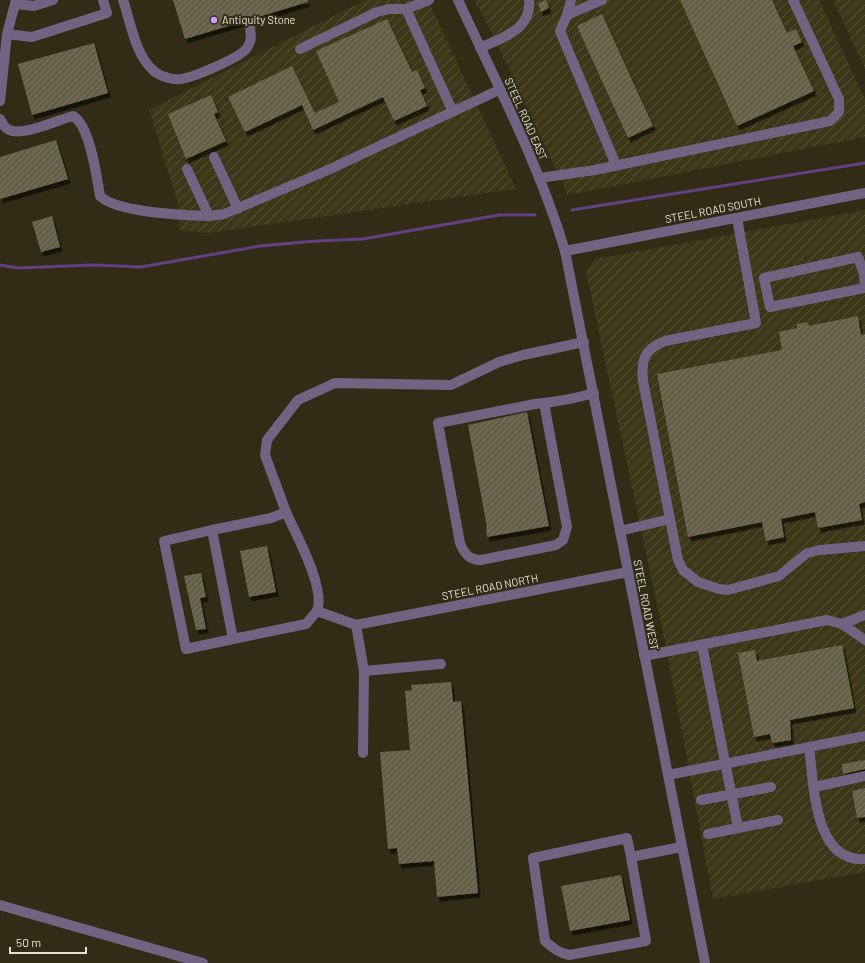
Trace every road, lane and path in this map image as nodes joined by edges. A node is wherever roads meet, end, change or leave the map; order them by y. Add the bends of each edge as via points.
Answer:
1 (53, 0) edge
2 (103, 0) edge
3 (123, 0) edge
4 (429, 0) edge
5 (458, 0) edge
6 (529, 0) edge
7 (571, 0) edge
8 (602, 0) edge
9 (793, 0) edge
10 (15, 2) edge
11 (406, 9) junction
12 (568, 15) junction
13 (250, 28) dead end
14 (7, 34) junction
15 (480, 48) junction
16 (300, 49) dead end
17 (499, 90) junction
18 (0, 102) edge
19 (453, 112) junction
20 (0, 119) edge
21 (214, 157) dead end
22 (616, 165) junction
23 (187, 169) dead end
24 (539, 178) junction
25 (865, 193) edge
26 (238, 209) junction
27 (208, 216) junction
28 (737, 218) junction
29 (565, 251) junction
30 (864, 274) edge
31 (865, 288) edge
32 (584, 342) junction
33 (594, 393) junction
34 (544, 403) junction
35 (286, 512) junction
36 (670, 519) junction
37 (212, 530) junction
38 (620, 531) junction
39 (865, 546) edge
40 (628, 572) junction
41 (316, 611) junction
42 (865, 616) edge
43 (842, 624) junction
44 (356, 625) junction
45 (233, 639) junction
46 (865, 640) edge
47 (702, 645) junction
48 (644, 656) junction
49 (441, 664) dead end
50 (364, 671) junction
51 (865, 736) edge
52 (809, 747) junction
53 (363, 753) dead end
54 (725, 764) junction
55 (668, 775) junction
56 (865, 776) edge
57 (771, 787) dead end
58 (815, 787) junction
59 (731, 794) junction
60 (701, 800) dead end
61 (778, 820) dead end
62 (738, 828) junction
63 (708, 834) dead end
64 (681, 847) junction
65 (631, 857) junction
66 (865, 859) edge
67 (0, 905) edge
68 (202, 963) edge
69 (705, 963) edge

1 - 10 street via 34,6
2 - 14 street via 107,13 35,36
3 - 13 street via 139,49 156,73 169,78 182,79 239,56 247,49 252,38
4 - 11 street
5 - 15 street, STEEL ROAD EAST
6 - 15 street via 528,15 519,28
7 - 12 street
8 - 12 street
9 - 22 street via 839,99 839,112 830,121
10 - 14 street
11 - 16 street via 377,12
11 - 19 street
12 - 22 street via 560,31
14 - 18 street
15 - 17 street, STEEL ROAD EAST
17 - 19 street
17 - 24 street, STEEL ROAD EAST
19 - 26 street
20 - 27 street via 2,125 8,129 20,132 73,116 81,124 90,146 100,196 104,200 116,205 169,214
21 - 26 street
22 - 24 street
23 - 27 street
24 - 29 street, STEEL ROAD EAST
25 - 28 street, STEEL ROAD SOUTH
26 - 27 street
28 - 29 street, STEEL ROAD SOUTH
28 - 36 street via 756,323 665,341 652,348 643,360 643,380
29 - 32 street, STEEL ROAD WEST
30 - 31 street
30 - 31 street via 858,257 764,278 770,307
32 - 33 street, STEEL ROAD WEST
32 - 35 street via 523,354 451,385 335,383 298,400 267,440 265,455
33 - 34 street via 575,399
33 - 38 street, STEEL ROAD WEST
34 - 34 street via 438,423 460,543 471,558 481,560 556,546 565,536 567,527
35 - 37 street via 271,518
35 - 41 street via 315,579 319,604
36 - 38 street
36 - 39 street via 678,560 683,570 698,582 719,589 728,590 779,576 808,553
37 - 45 street
37 - 45 street via 164,541 186,649
38 - 40 street, STEEL ROAD WEST
40 - 44 street, STEEL ROAD NORTH
40 - 48 street, STEEL ROAD WEST
41 - 44 street
41 - 45 street via 306,624
42 - 43 street
43 - 46 street
43 - 47 street via 827,620
44 - 50 street
47 - 48 street
47 - 54 street
48 - 55 street, STEEL ROAD WEST
49 - 50 street
50 - 53 street
51 - 52 street
52 - 54 street
52 - 58 street
54 - 55 street
54 - 59 street
55 - 64 street, STEEL ROAD WEST
56 - 58 street
57 - 59 street
58 - 66 street via 821,825 828,840 835,850 850,858
59 - 60 street
59 - 62 street
61 - 62 street
62 - 63 street
64 - 65 street
64 - 69 street, STEEL ROAD WEST
65 - 65 street via 627,838 533,858 545,941 551,947 570,955 646,941
67 - 68 street

